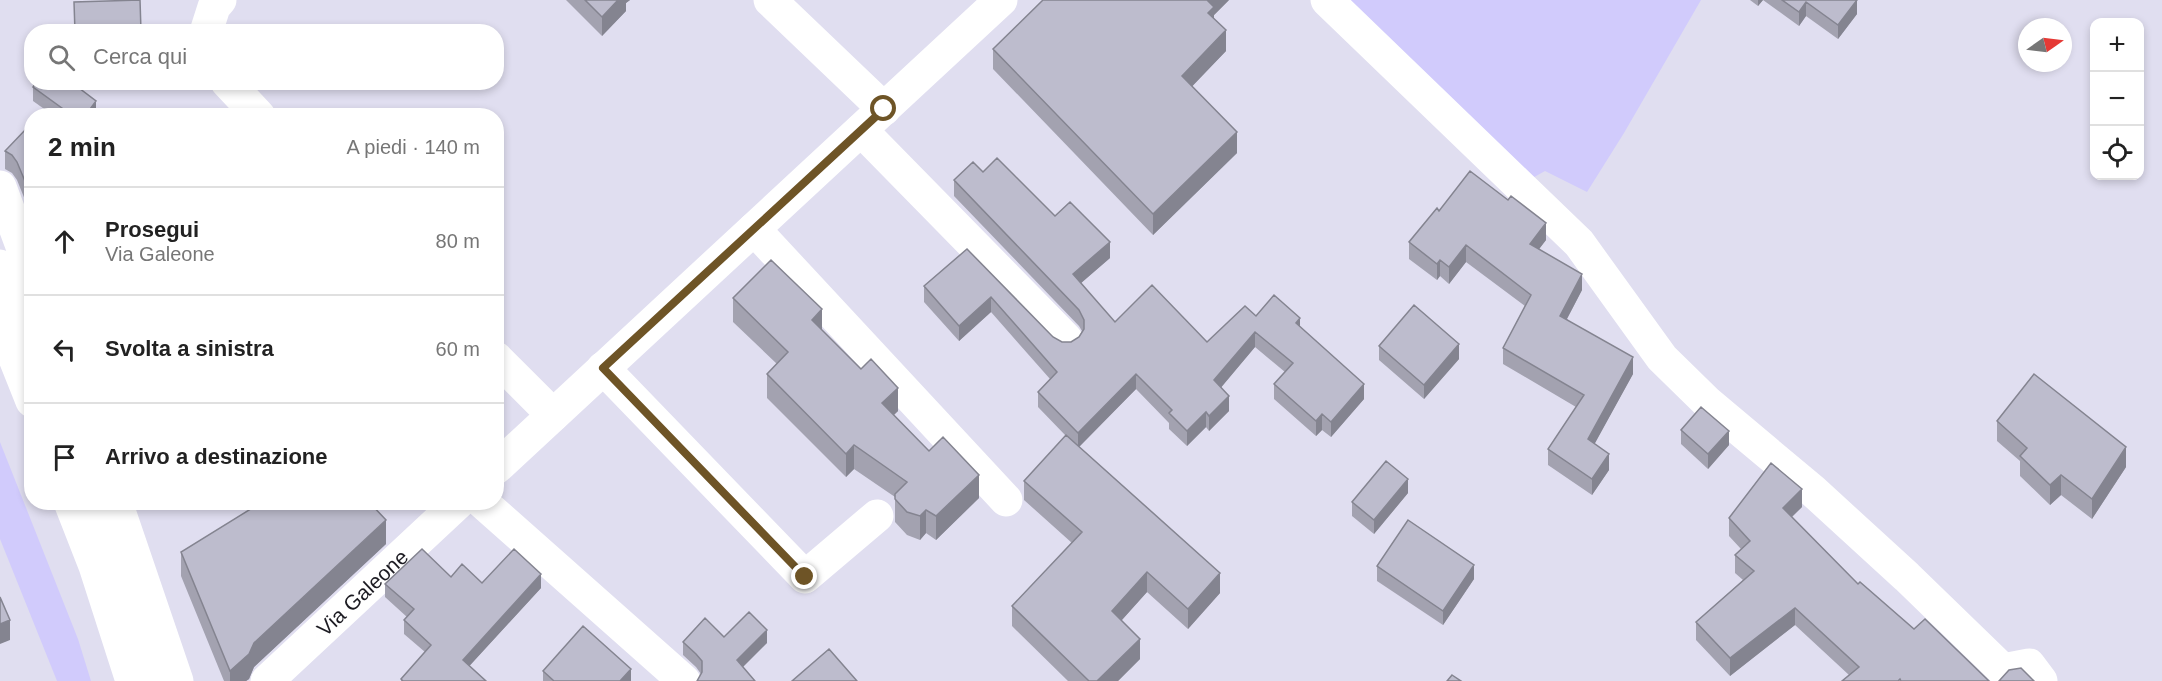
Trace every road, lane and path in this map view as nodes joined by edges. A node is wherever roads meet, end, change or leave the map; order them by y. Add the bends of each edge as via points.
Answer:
1 (220, 0) edge
2 (770, 0) edge
3 (1001, 0) edge
4 (1327, 0) edge
5 (209, 24) edge
6 (234, 90) edge
7 (251, 108) edge
8 (873, 119) junction
9 (0, 187) edge
10 (754, 230) junction
11 (24, 252) edge
12 (0, 266) edge
13 (0, 321) edge
14 (24, 328) edge
15 (1066, 339) edge
16 (504, 366) edge
17 (603, 368) junction
18 (24, 381) edge
19 (553, 415) junction
20 (504, 461) edge
21 (1006, 500) dead end
22 (73, 510) edge
23 (94, 510) edge
24 (119, 510) edge
25 (450, 510) edge
26 (491, 510) edge
27 (877, 516) dead end
28 (172, 680) edge
29 (132, 681) edge
30 (267, 681) edge
31 (684, 681) edge
32 (2041, 681) edge

1 - 5 main road
2 - 8 main road
3 - 8 main road
4 - 32 main road via 1579,243 1662,358 1708,403 1813,491 2003,670 2030,665
6 - 7 main road
8 - 10 main road
8 - 15 main road
9 - 11 main road
10 - 17 main road
10 - 21 main road
12 - 14 main road
13 - 18 main road
16 - 19 main road
17 - 19 main road
17 - 27 main road via 805,577
19 - 20 main road
22 - 29 main road
23 - 28 main road
24 - 28 main road
25 - 30 main road, Via Galeone
26 - 31 main road

